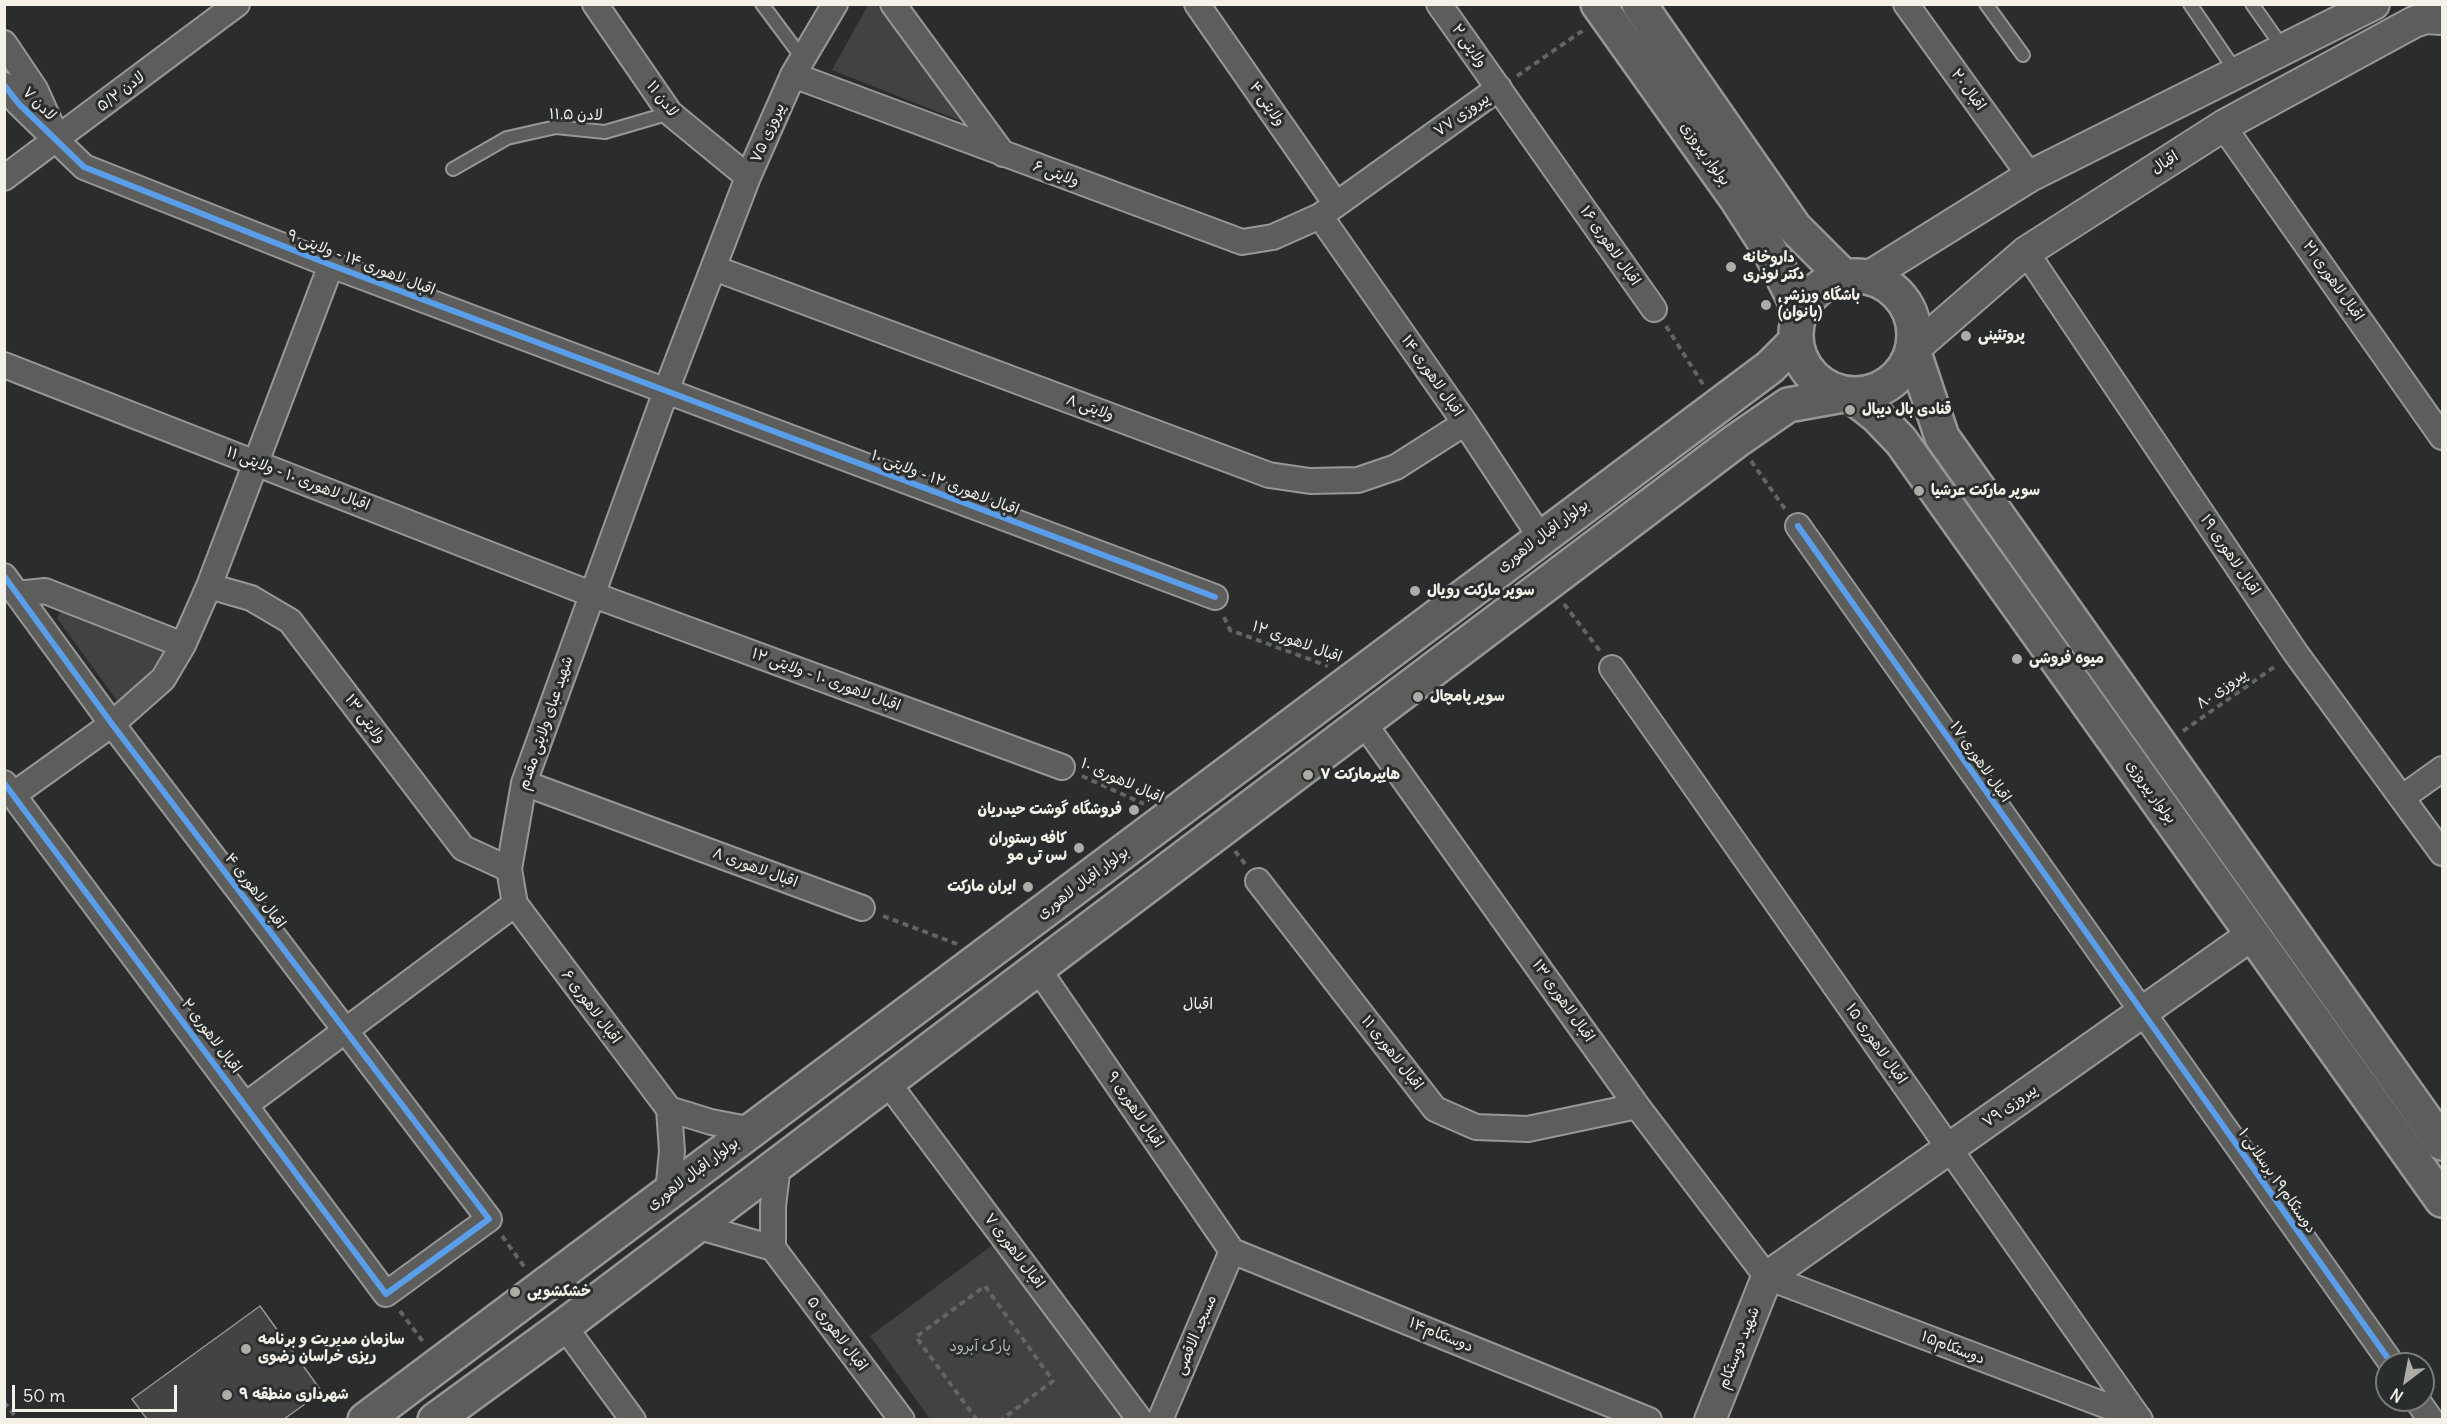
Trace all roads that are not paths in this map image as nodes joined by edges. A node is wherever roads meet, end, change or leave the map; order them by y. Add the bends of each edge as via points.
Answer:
1 (237, 4) edge
2 (595, 4) edge
3 (762, 4) edge
4 (835, 4) edge
5 (893, 4) edge
6 (1197, 4) edge
7 (1439, 4) edge
8 (1639, 4) edge
9 (1906, 4) edge
10 (1986, 4) edge
11 (2190, 4) edge
12 (2252, 4) edge
13 (2374, 4) edge
14 (1602, 10) edge
15 (2442, 19) edge
16 (4, 43) edge
17 (2284, 49) junction
18 (2023, 55) dead end
19 (798, 67) junction
20 (2237, 73) junction
21 (4, 85) edge
22 (1499, 88) junction
23 (670, 113) junction
24 (2223, 126) junction
25 (58, 140) junction
26 (1003, 154) junction
27 (453, 169) dead end
28 (2030, 176) junction
29 (748, 177) junction
30 (4, 178) edge
31 (1328, 210) junction
32 (2026, 252) junction
33 (331, 265) junction
34 (714, 268) junction
35 (1856, 276) junction
36 (1654, 309) road end
37 (1798, 326) junction
38 (1913, 350) junction
39 (4, 365) edge
40 (666, 391) junction
41 (1849, 394) junction
42 (1465, 423) junction
43 (2442, 437) edge
44 (255, 463) junction
45 (1797, 526) road end
46 (1540, 538) junction
47 (11, 585) edge
48 (209, 586) junction
49 (591, 594) junction
50 (1215, 597) road end
51 (183, 645) junction
52 (1612, 668) road end
53 (1363, 722) junction
54 (112, 724) junction
55 (1062, 767) road end
56 (2442, 769) edge
57 (524, 783) junction
58 (9, 789) edge
59 (1207, 790) junction
60 (2403, 797) junction
61 (1227, 827) junction
62 (2442, 853) edge
63 (509, 869) junction
64 (1258, 881) road end
65 (515, 904) junction
66 (862, 908) road end
67 (2253, 934) junction
68 (1038, 969) junction
69 (2143, 1012) junction
70 (346, 1029) junction
71 (888, 1083) junction
72 (247, 1104) junction
73 (1637, 1106) junction
74 (669, 1109) junction
75 (753, 1130) junction
76 (2442, 1143) edge
77 (1949, 1148) junction
78 (778, 1165) junction
79 (668, 1193) junction
80 (2442, 1200) edge
81 (696, 1226) junction
82 (773, 1248) junction
83 (1232, 1251) junction
84 (1767, 1277) junction
85 (387, 1294) joint
86 (564, 1326) junction
87 (2384, 1352) edge
88 (445, 1417) edge
89 (365, 1419) edge
90 (633, 1419) edge
91 (902, 1419) edge
92 (1140, 1419) edge
93 (1160, 1419) edge
94 (1649, 1419) edge
95 (1710, 1419) edge
96 (2139, 1419) edge

1 - 25 street, لادن ۵/۲
2 - 23 street, لادن ۱۱
3 - 19 lane
4 - 19 street, پیروزی ۷۵
5 - 26 street
6 - 31 street, ولایتی ۴
7 - 22 street, ولایتی ۲
8 - 35 main road, بولوار پیروزی via 1795,228
9 - 28 street, اقبال ۲۰
10 - 18 lane
11 - 20 lane
12 - 17 lane
13 - 17 street
14 - 37 main road, بولوار پیروزی via 1769,249
15 - 24 street, اقبال via 2414,22
16 - 25 street, لادن ۷ via 35,89
17 - 20 street
19 - 26 street, ولایتی ۶
19 - 29 street, پیروزی ۷۵
20 - 28 street
21 - 25 street, لادن ۷
22 - 31 street, پیروزی ۷۷
22 - 36 street, اقبال لاهوری ۱۶
23 - 27 lane, لادن ۱۱.۵ via 605,132 556,127 507,138
23 - 29 street, لادن ۱۱
24 - 32 street, اقبال
24 - 43 street, اقبال لاهوری ۲۱
25 - 30 street, لادن ۵/۲
25 - 33 street, اقبال لاهوری ۱۴ - ولایتی ۹ via 84,167
26 - 31 street, ولایتی ۶ via 1242,242 1274,237
28 - 35 street
29 - 34 street, پیروزی ۷۵
31 - 42 street, اقبال لاهوری ۱۴
32 - 38 street, اقبال
32 - 60 street, اقبال لاهوری ۱۹ via 2295,652
33 - 40 street, اقبال لاهوری ۱۴ - ولایتی ۹
33 - 44 street
34 - 40 street, شهید عبای ولایتی مقدم
34 - 42 street, ولایتی ۸ via 1269,475 1310,481 1358,480 1396,467
35 - 37 main road via 1827,282 1814,292
35 - 38 main road via 1890,287 1906,305 1914,326
37 - 41 main road via 1801,360 1811,375 1828,388
37 - 46 main road, بولوار اقبال لاهوری via 1770,367
38 - 41 main road via 1894,380 1877,390
38 - 76 main road via 1942,437
39 - 44 street, اقبال لاهوری ۱۰ - ولایتی ۱۱
40 - 49 street, شهید عبای ولایتی مقدم
40 - 50 street, اقبال لاهوری ۱۲ - ولایتی ۱۰
41 - 53 main road via 1788,405
41 - 67 main road, بولوار پیروزی via 1901,441
42 - 46 street, اقبال لاهوری ۱۴
44 - 48 street
44 - 49 street, اقبال لاهوری ۱۰ - ولایتی ۱۱
45 - 69 street, اقبال لاهوری ۱۷
46 - 59 main road, بولوار اقبال لاهوری
47 - 51 street via 45,591
47 - 54 street, اقبال لاهوری ۴
48 - 51 street
48 - 63 street, ولایتی ۱۳ via 251,598 290,621 463,848
49 - 55 street, اقبال لاهوری ۱۰ - ولایتی ۱۲
49 - 57 street, شهید عبای ولایتی مقدم
51 - 54 street via 163,679
52 - 77 street, اقبال لاهوری ۱۵
53 - 61 main road
53 - 73 street, اقبال لاهوری ۱۳
54 - 58 street
54 - 70 street, اقبال لاهوری ۴
56 - 60 street
57 - 63 street, شهید عبای ولایتی مقدم
57 - 66 street, اقبال لاهوری ۸
58 - 72 street, اقبال لاهوری ۲
59 - 61 main road
59 - 75 main road, بولوار اقبال لاهوری
60 - 62 street, اقبال لاهوری ۱۹
61 - 68 main road
63 - 65 street, شهید عبای ولایتی مقدم
64 - 73 street, اقبال لاهوری ۱۱ via 1435,1109 1476,1127 1528,1129
65 - 70 street
65 - 74 street, اقبال لاهوری ۶
67 - 69 street, پیروزی ۷۹
67 - 80 main road, بولوار پیروزی
68 - 71 main road
68 - 83 street, اقبال لاهوری ۹
69 - 77 street, پیروزی ۷۹
69 - 87 street, دوستکام۱۹ برسلانی ۱
70 - 72 street
70 - 85 street, اقبال لاهوری ۴ via 489,1218
71 - 78 main road
71 - 92 street, اقبال لاهوری ۷
72 - 85 street, اقبال لاهوری ۲
73 - 84 street, اقبال لاهوری ۱۳
74 - 75 street
74 - 79 street via 672,1151
75 - 79 main road, بولوار اقبال لاهوری
77 - 84 street, پیروزی ۷۹
77 - 96 street, اقبال لاهوری ۱۵
78 - 81 main road
78 - 82 street
79 - 89 main road, بولوار اقبال لاهوری
81 - 82 street
81 - 86 main road
82 - 91 street, اقبال لاهوری ۵
83 - 93 street, مسجد الاقصی
83 - 94 street, دوستکام۱۴
84 - 95 street, شهید دوستکام
84 - 96 street, دوستکام۱۵
86 - 88 main road
86 - 90 street

